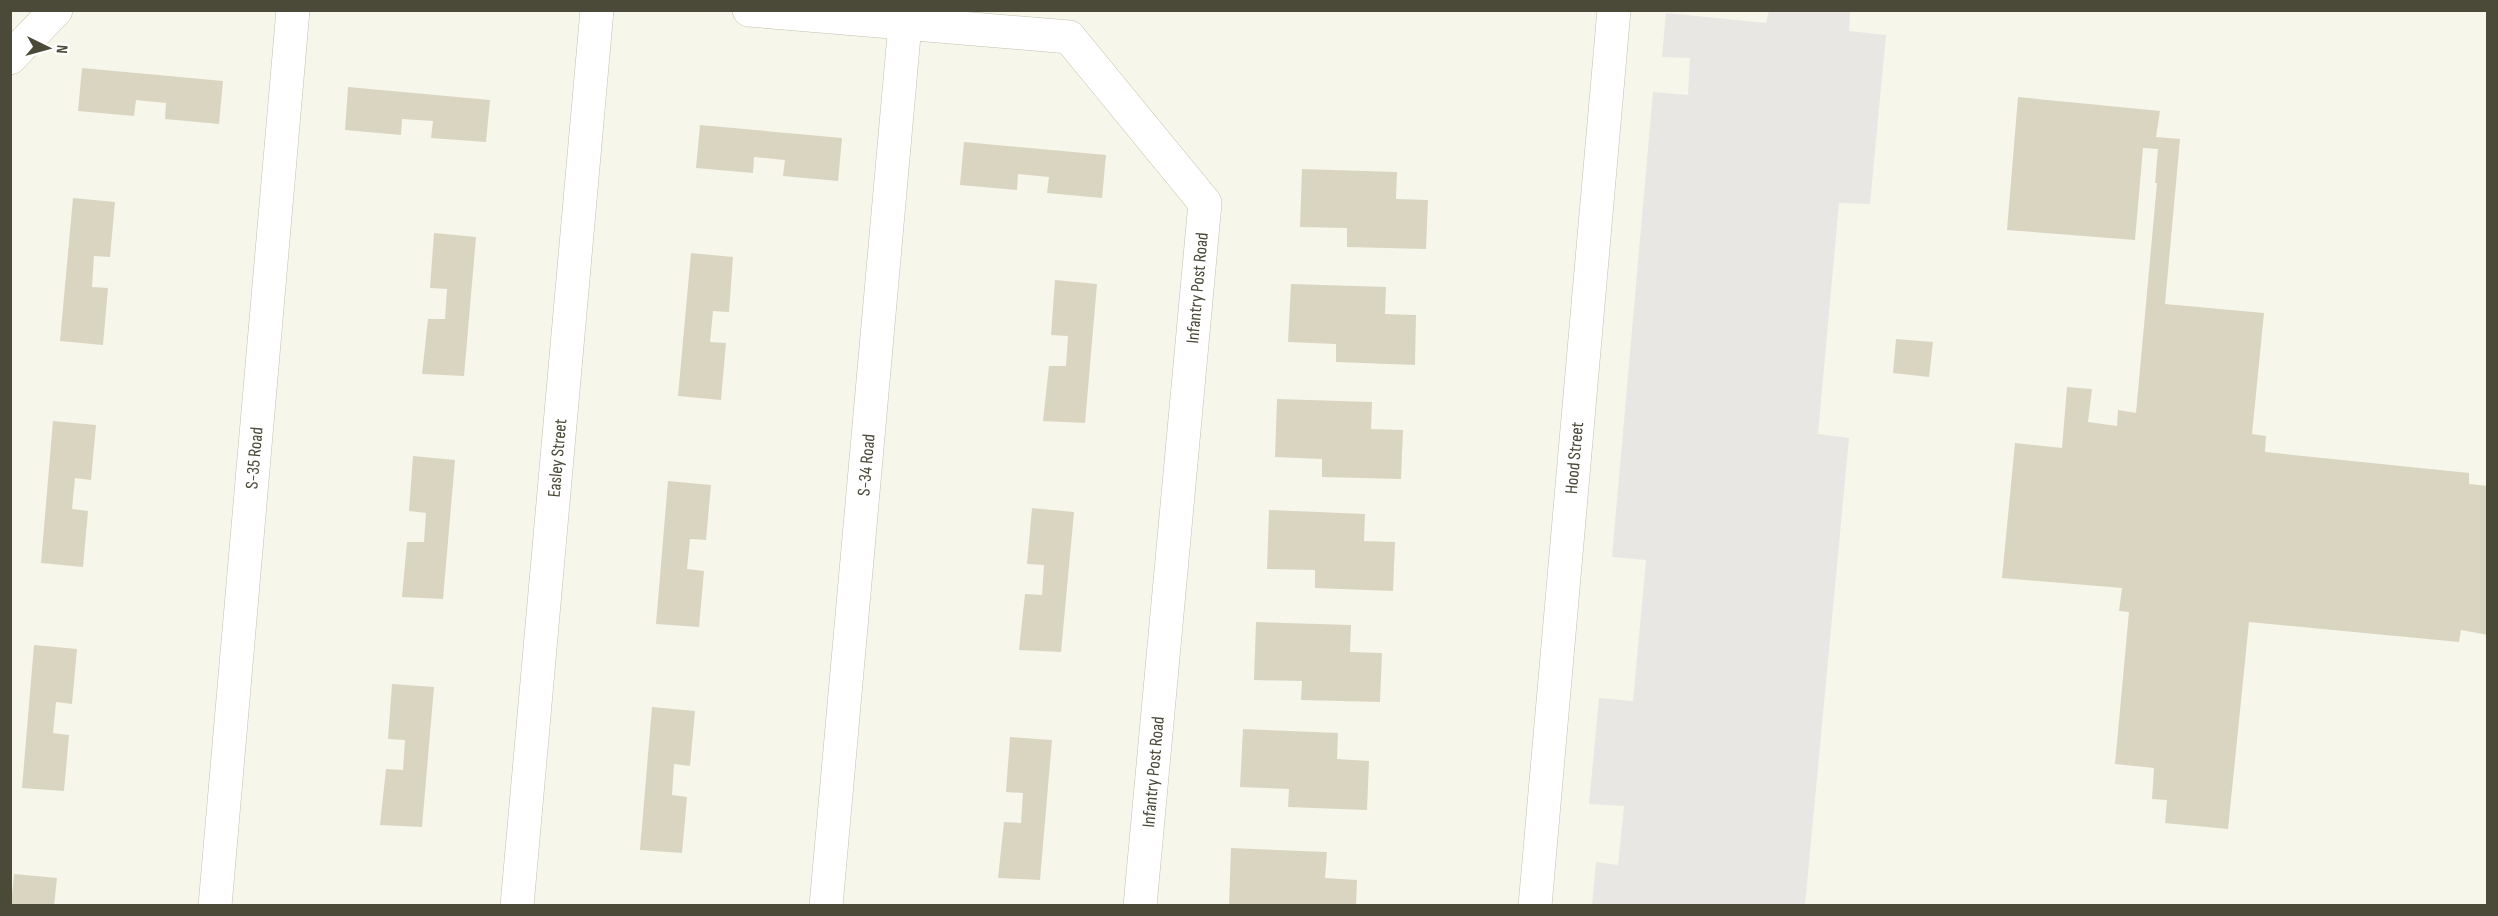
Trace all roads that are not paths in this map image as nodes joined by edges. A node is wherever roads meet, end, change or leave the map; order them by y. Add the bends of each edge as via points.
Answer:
1 (56, 10) edge
2 (293, 10) edge
3 (597, 10) edge
4 (749, 10) edge
5 (1614, 10) edge
6 (905, 24) junction
7 (12, 55) edge
8 (214, 906) edge
9 (517, 906) edge
10 (826, 906) edge
11 (1140, 906) edge
12 (1535, 906) edge

1 - 7 street
2 - 8 street, S-35 Road
3 - 9 street, Easley Street
4 - 6 street, Infantry Post Road
5 - 12 street, Hood Street
6 - 10 street, S-34 Road
6 - 11 street, Infantry Post Road via 1069,37 1204,203

